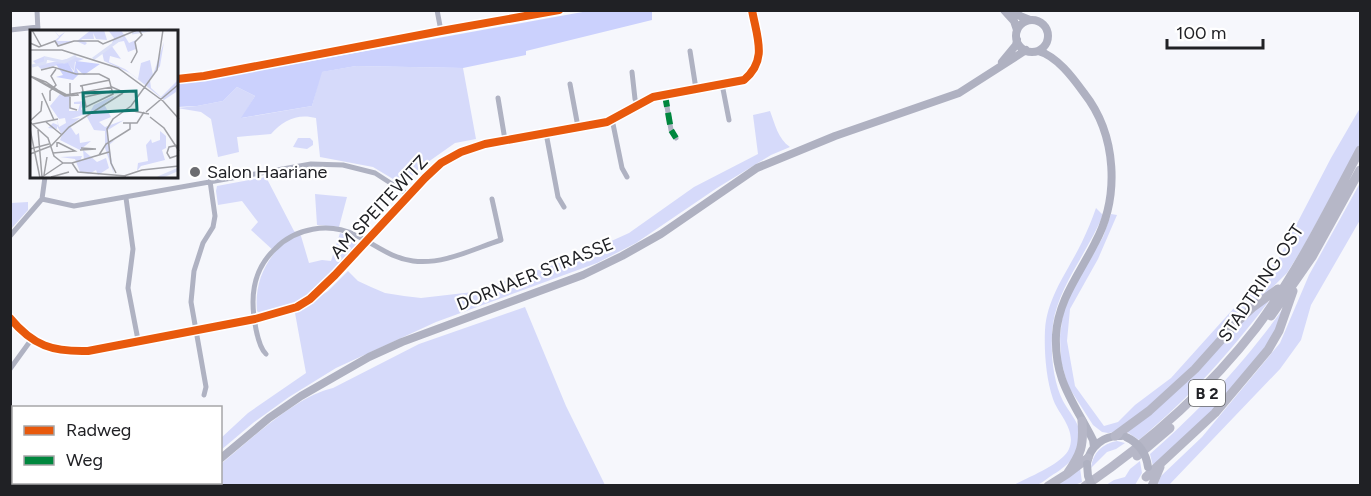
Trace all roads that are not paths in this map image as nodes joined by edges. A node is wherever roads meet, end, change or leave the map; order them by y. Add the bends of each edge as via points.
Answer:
1 (38, 10) edge
2 (437, 10) edge
3 (559, 10) edge
4 (752, 10) edge
5 (1004, 10) edge
6 (1014, 10) edge
7 (1030, 20) junction
8 (38, 29) edge
9 (10, 30) edge
10 (1017, 30) junction
11 (441, 31) junction
12 (1017, 40) junction
13 (1047, 41) junction
14 (1026, 50) junction
15 (690, 51) dead end
16 (1038, 51) junction
17 (998, 68) junction
18 (1063, 68) junction
19 (632, 72) dead end
20 (178, 79) edge
21 (570, 84) dead end
22 (722, 84) junction
23 (696, 89) junction
24 (665, 95) junction
25 (498, 98) dead end
26 (638, 105) junction
27 (612, 119) junction
28 (729, 120) dead end
29 (578, 127) junction
30 (546, 133) junction
31 (676, 138) dead end
32 (505, 140) junction
33 (1360, 150) edge
34 (1360, 170) edge
35 (627, 177) dead end
36 (45, 178) edge
37 (210, 182) junction
38 (409, 195) junction
39 (126, 198) junction
40 (42, 199) junction
41 (492, 199) dead end
42 (564, 207) dead end
43 (10, 236) edge
44 (366, 242) junction
45 (1297, 280) junction
46 (1285, 284) junction
47 (10, 318) edge
48 (255, 319) junction
49 (195, 330) junction
50 (31, 340) junction
51 (138, 340) junction
52 (266, 354) dead end
53 (10, 369) edge
54 (204, 395) dead end
55 (1082, 421) junction
56 (1120, 437) junction
57 (1105, 439) junction
58 (1094, 447) junction
59 (222, 457) edge
60 (1087, 461) junction
61 (1161, 465) junction
62 (1067, 474) junction
63 (1145, 477) edge
64 (1048, 486) edge
65 (1085, 486) edge
66 (1094, 486) edge
67 (1152, 486) edge

1 - 8 street
2 - 11 street
3 - 11 street
4 - 22 street, AM SPEITEWITZ via 759,63 744,80
5 - 10 main road
6 - 7 main road
7 - 10 main road
7 - 13 main road via 1045,26
8 - 9 street
10 - 12 main road
11 - 20 street
12 - 14 main road
12 - 17 main road, DORNAER STRASSE
13 - 16 main road
13 - 18 main road
14 - 16 main road
14 - 17 main road, DORNAER STRASSE
15 - 23 street
16 - 18 main road
17 - 59 main road, DORNAER STRASSE via 959,93 757,168 661,234 583,275 369,357 301,396
18 - 55 main road via 1096,111 1105,131 1112,166 1104,224 1069,288 1058,324 1061,378
19 - 26 street
21 - 29 street
22 - 23 street, AM SPEITEWITZ
22 - 28 street
23 - 24 street, AM SPEITEWITZ
24 - 26 street, AM SPEITEWITZ
24 - 31 street
25 - 32 street
26 - 27 street, AM SPEITEWITZ
27 - 29 street, AM SPEITEWITZ
27 - 35 street
29 - 30 street, AM SPEITEWITZ
30 - 32 street, AM SPEITEWITZ
30 - 42 street via 558,197
32 - 38 street, AM SPEITEWITZ via 461,152 441,163
33 - 46 highway, STADTRING OST / B 2
34 - 45 highway, STADTRING OST / B 2
36 - 40 street
37 - 38 street via 311,164 343,165 375,173
37 - 39 street
37 - 49 street via 215,216 194,271 191,302
38 - 44 street, AM SPEITEWITZ
39 - 40 street via 74,206
39 - 51 street via 133,249 128,288
40 - 43 street
41 - 44 street via 501,240 424,262 398,258
44 - 48 street, AM SPEITEWITZ via 310,299
44 - 48 street via 344,231 317,228 278,245 256,276
45 - 61 highway, B 2 via 1268,350 1215,413
45 - 66 highway, STADTRING OST / B 2 via 1211,389 1150,446
46 - 56 highway, B 2 via 1252,307 1195,369
46 - 65 highway, STADTRING OST / B 2 via 1256,327 1207,385 1146,441
47 - 50 street, AM SPEITEWITZ
48 - 49 street, AM SPEITEWITZ
48 - 52 street via 261,350
49 - 51 street, AM SPEITEWITZ
49 - 54 street via 206,387
50 - 51 street, AM SPEITEWITZ via 67,352
50 - 53 street
55 - 57 main road
55 - 58 main road
55 - 62 highway via 1082,447
56 - 57 main road
56 - 63 main road, bridge via 1142,449 1146,458
57 - 58 main road
58 - 60 main road
60 - 62 highway
60 - 66 main road, bridge via 1088,476
61 - 63 highway, B 2
61 - 67 highway, B 2
62 - 64 highway

